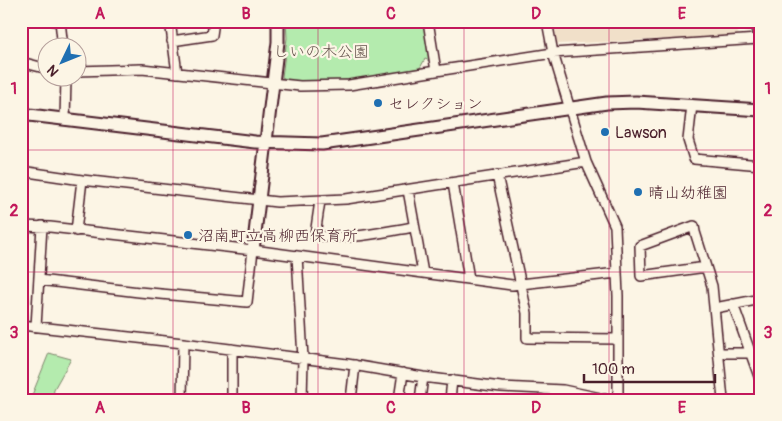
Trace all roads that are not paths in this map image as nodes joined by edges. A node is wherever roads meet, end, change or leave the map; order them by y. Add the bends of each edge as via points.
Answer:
1 (74, 21) edge
2 (170, 21) edge
3 (214, 21) edge
4 (278, 21) edge
5 (428, 21) edge
6 (547, 21) edge
7 (754, 21) edge
8 (58, 22) edge
9 (61, 38) edge
10 (172, 41) junction
11 (760, 43) edge
12 (553, 53) junction
13 (21, 62) edge
14 (38, 66) edge
15 (436, 71) junction
16 (88, 72) edge
17 (177, 73) junction
18 (273, 83) junction
19 (66, 88) edge
20 (692, 105) junction
21 (570, 107) junction
22 (761, 110) edge
23 (21, 114) edge
24 (65, 120) junction
25 (266, 142) junction
26 (586, 162) junction
27 (761, 165) edge
28 (21, 171) edge
29 (497, 175) junction
30 (82, 180) junction
31 (453, 182) junction
32 (408, 190) junction
33 (260, 199) junction
34 (320, 201) junction
35 (21, 226) edge
36 (42, 226) junction
37 (414, 227) junction
38 (76, 231) junction
39 (252, 250) junction
40 (297, 256) junction
41 (706, 267) junction
42 (423, 273) junction
43 (617, 273) junction
44 (469, 279) junction
45 (39, 280) junction
46 (521, 286) junction
47 (761, 299) edge
48 (733, 304) junction
49 (715, 308) junction
50 (21, 325) edge
51 (36, 327) junction
52 (617, 339) junction
53 (183, 342) junction
54 (232, 349) junction
55 (750, 352) junction
56 (719, 353) junction
57 (761, 353) edge
58 (303, 358) junction
59 (354, 365) junction
60 (403, 373) junction
61 (423, 377) junction
62 (452, 380) junction
63 (761, 382) edge
64 (563, 390) junction
65 (182, 400) edge
66 (232, 400) edge
67 (302, 400) edge
68 (351, 400) edge
69 (399, 400) edge
70 (420, 400) edge
71 (450, 400) edge
72 (542, 400) edge
73 (610, 400) edge
74 (618, 400) edge
75 (722, 400) edge

1 - 8 street
2 - 10 street
3 - 10 street via 212,35
4 - 18 street
5 - 15 street
6 - 12 street
7 - 11 street
8 - 9 street
10 - 17 street
11 - 12 street
12 - 15 street
12 - 21 street
13 - 14 street
15 - 18 street via 349,85
16 - 17 street via 142,69
17 - 18 street
18 - 25 street
19 - 24 street
20 - 21 street via 607,102
20 - 22 street
20 - 27 street via 688,140 694,159
21 - 25 street via 322,144
21 - 26 street
23 - 24 street
24 - 25 street
25 - 33 street
26 - 29 street
26 - 43 street via 615,226
28 - 30 street
29 - 31 street
29 - 46 street
30 - 33 street
30 - 38 street
31 - 32 street
31 - 44 street
32 - 34 street
32 - 37 street
33 - 34 street
33 - 39 street
34 - 37 street via 315,235 351,237
35 - 36 street
36 - 38 street
36 - 45 street
37 - 42 street
38 - 39 street
39 - 40 street
39 - 45 street via 247,302
40 - 42 street
40 - 58 street
41 - 41 street via 694,226 640,246 641,276
41 - 49 street
42 - 44 street
43 - 46 street
43 - 52 street
44 - 46 street
45 - 51 street
46 - 52 street via 527,338
47 - 48 street
48 - 49 street
48 - 55 street
49 - 56 street
50 - 51 street
51 - 53 street
52 - 74 street
53 - 54 street
53 - 65 street
54 - 58 street
54 - 66 street
55 - 56 street
55 - 57 street
55 - 63 street
56 - 75 street
58 - 59 street
58 - 67 street
59 - 60 street
59 - 68 street
60 - 61 street
60 - 69 street
61 - 62 street
61 - 70 street
62 - 64 street via 501,387
62 - 71 street
64 - 72 street
64 - 73 street

